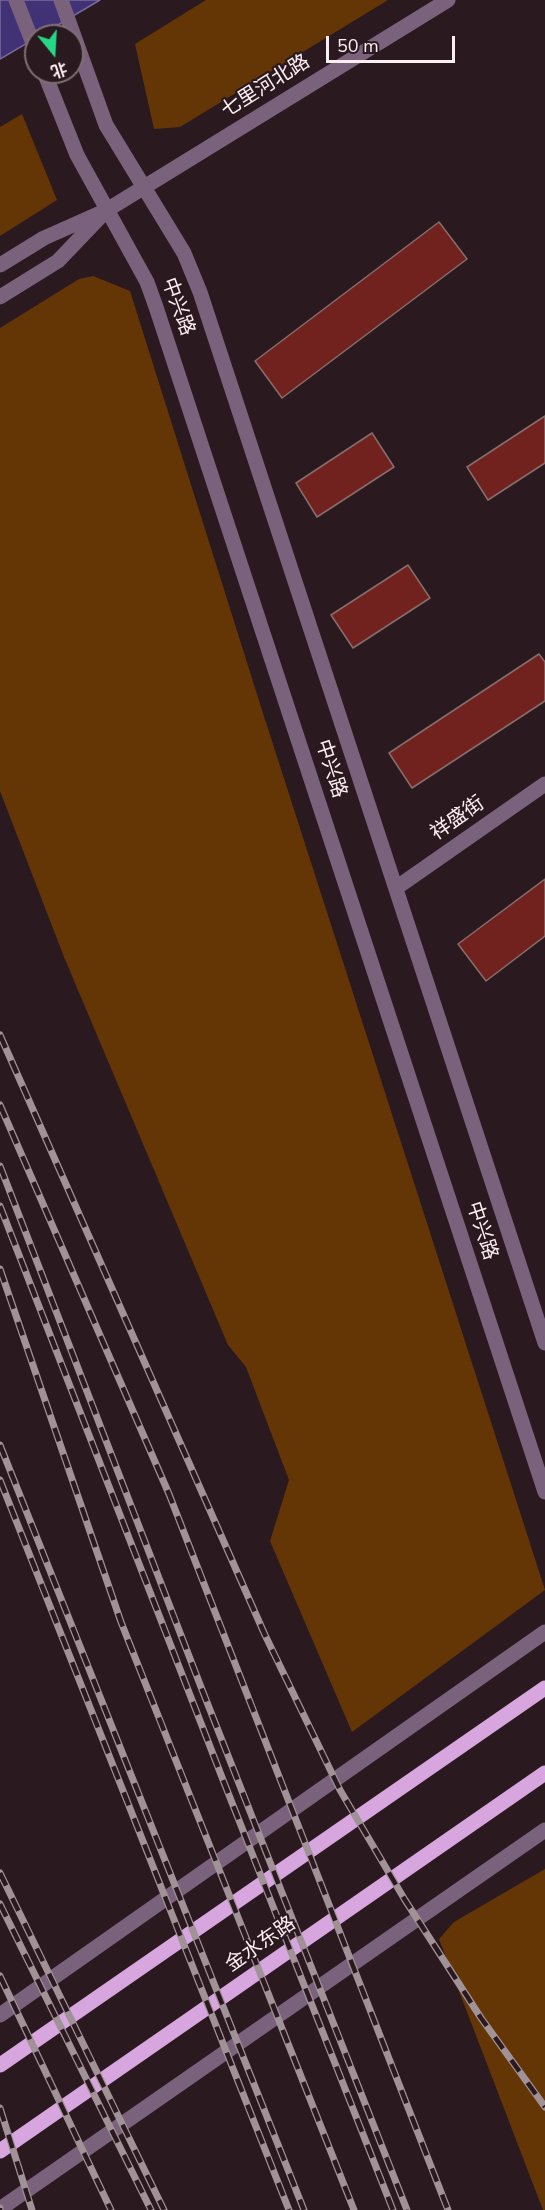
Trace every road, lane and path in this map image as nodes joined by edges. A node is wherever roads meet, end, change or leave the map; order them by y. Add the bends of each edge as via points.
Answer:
1 (16, 0) edge
2 (61, 0) edge
3 (448, 0) edge
4 (25, 24) edge
5 (49, 84) edge
6 (144, 187) junction
7 (107, 210) junction
8 (0, 265) edge
9 (0, 297) edge
10 (545, 784) edge
11 (396, 888) junction
12 (545, 1343) edge
13 (545, 1492) edge
14 (545, 1632) edge
15 (545, 1688) edge
16 (545, 1773) edge
17 (545, 1830) edge
18 (0, 2015) edge
19 (0, 2065) edge
20 (0, 2151) edge
21 (0, 2209) edge

1 - 4 street
2 - 6 street, 中兴路 via 106,125
3 - 6 street, 七里河北路
5 - 7 street, 中兴路 via 77,155
6 - 7 street, 七里河北路
6 - 11 street, 中兴路 via 184,253 200,292
7 - 8 street via 44,238
7 - 9 street via 58,261
7 - 13 street, 中兴路 via 147,282 156,307
10 - 11 street, 祥盛街
11 - 12 street, 中兴路
14 - 18 street
15 - 19 main road
16 - 20 main road, 金水东路
17 - 21 street

